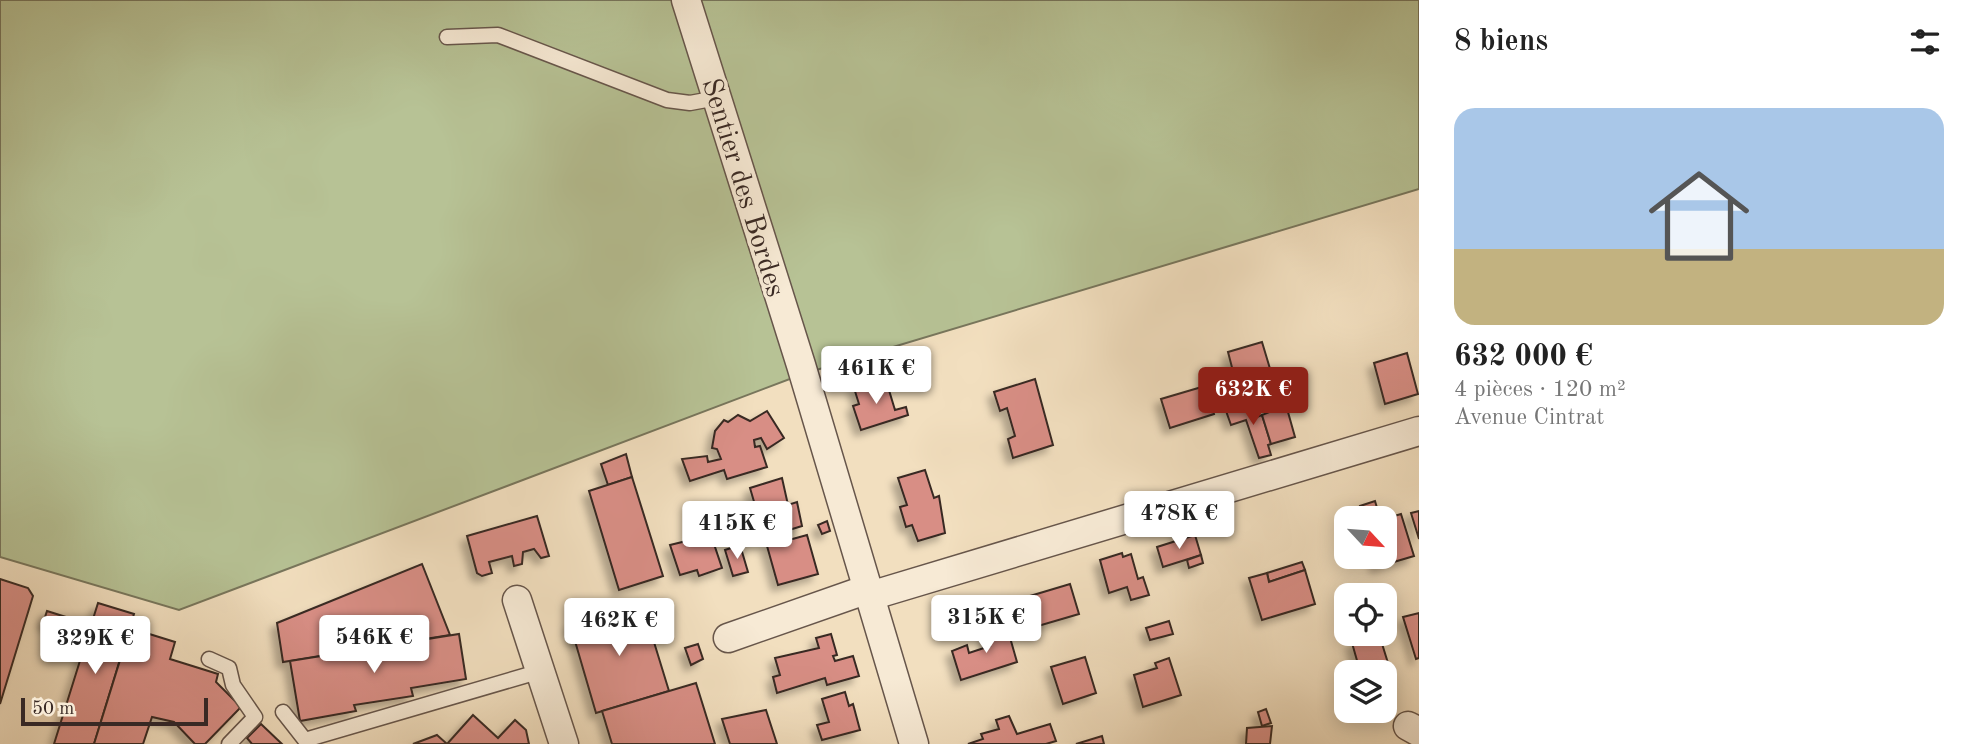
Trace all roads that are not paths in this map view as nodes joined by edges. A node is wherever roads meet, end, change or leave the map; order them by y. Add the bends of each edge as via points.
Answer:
1 (686, 0) edge
2 (447, 37) dead end
3 (717, 99) junction
4 (1419, 430) edge
5 (869, 592) junction
6 (517, 600) dead end
7 (728, 638) dead end
8 (209, 659) dead end
9 (541, 671) junction
10 (282, 712) dead end
11 (229, 744) edge
12 (564, 744) edge
13 (914, 744) edge

1 - 3 street, Sentier des Bordes
2 - 3 lane via 498,36 667,100
3 - 5 street, Sentier des Bordes
4 - 5 street
5 - 7 street
5 - 13 street, Sentier des Bordes
6 - 9 street
8 - 11 lane via 229,668 233,685 255,718
9 - 10 lane via 305,740
9 - 12 street

